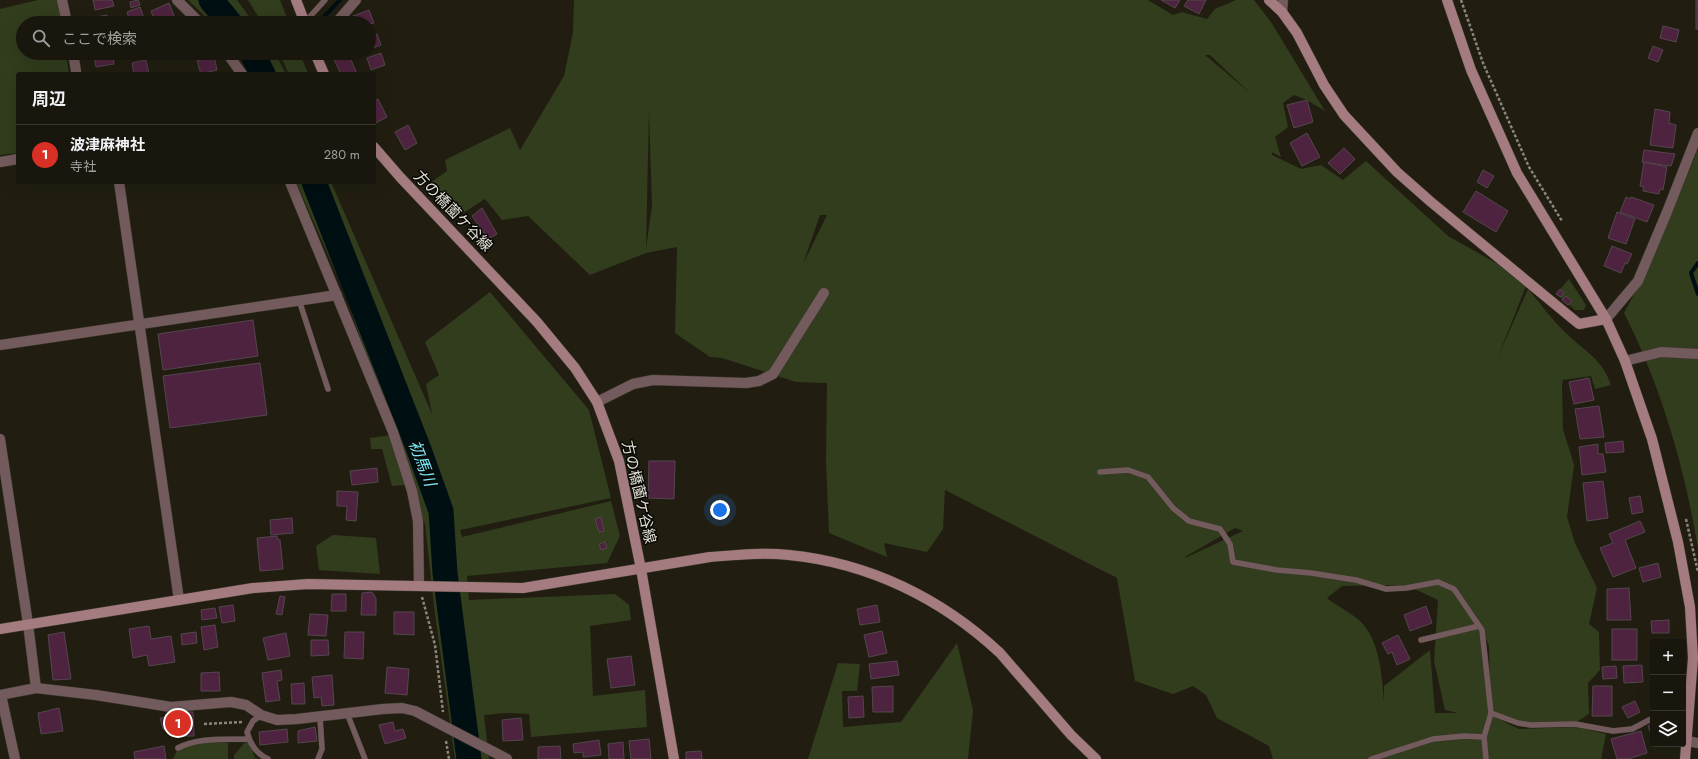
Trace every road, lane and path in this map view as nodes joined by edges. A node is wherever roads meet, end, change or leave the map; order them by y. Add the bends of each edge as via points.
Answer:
1 (62, 0) edge
2 (177, 0) edge
3 (296, 0) edge
4 (325, 0) edge
5 (356, 0) edge
6 (1269, 0) edge
7 (1283, 0) edge
8 (1447, 0) edge
9 (1282, 12) junction
10 (65, 16) edge
11 (193, 16) edge
12 (302, 16) edge
13 (311, 16) edge
14 (342, 16) edge
15 (74, 60) edge
16 (232, 60) edge
17 (319, 60) edge
18 (76, 71) dead end
19 (241, 72) edge
20 (323, 72) edge
21 (1698, 133) edge
22 (376, 149) edge
23 (16, 159) edge
24 (0, 162) edge
25 (119, 184) edge
26 (291, 184) edge
27 (824, 293) dead end
28 (337, 295) junction
29 (299, 300) junction
30 (1606, 319) junction
31 (139, 324) junction
32 (0, 345) edge
33 (1698, 354) edge
34 (1625, 361) junction
35 (328, 389) dead end
36 (597, 402) junction
37 (0, 439) edge
38 (1100, 472) dead end
39 (641, 569) junction
40 (423, 586) junction
41 (179, 600) junction
42 (28, 624) junction
43 (1479, 626) junction
44 (0, 629) edge
45 (1422, 640) dead end
46 (36, 688) junction
47 (1, 695) edge
48 (1687, 703) edge
49 (347, 713) junction
50 (1491, 713) junction
51 (261, 715) junction
52 (320, 717) junction
53 (1650, 720) edge
54 (253, 721) junction
55 (204, 724) dead end
56 (445, 727) junction
57 (1484, 737) junction
58 (248, 739) junction
59 (1687, 741) junction
60 (1698, 743) edge
61 (178, 748) dead end
62 (15, 759) edge
63 (268, 759) edge
64 (318, 759) edge
65 (365, 759) edge
66 (449, 759) edge
67 (507, 759) edge
68 (674, 759) edge
69 (1096, 759) edge
70 (1371, 759) edge
71 (1486, 759) edge
72 (1685, 759) edge

1 - 10 street
2 - 11 street
3 - 12 street
4 - 13 lane
5 - 14 street
6 - 9 street
7 - 9 street
8 - 30 street via 1471,70 1517,173
9 - 30 street via 1297,33 1324,85 1344,115 1396,172 1579,324
15 - 18 street
16 - 19 street
17 - 20 street
21 - 30 street via 1638,281
22 - 36 street, 方の橋薗ケ谷線 via 537,322 575,368
23 - 24 street
25 - 31 street
26 - 28 street
27 - 36 street via 773,374 759,381 746,383 653,380 633,384
28 - 29 street
28 - 40 street via 393,432 412,491 418,521
29 - 31 street
29 - 35 lane
30 - 34 street
31 - 32 street
31 - 41 street
33 - 34 street via 1661,352
34 - 48 street via 1652,439 1678,542 1690,607 1694,658
36 - 39 street, 方の橋薗ケ谷線 via 619,461
37 - 42 street
38 - 43 lane via 1128,470 1148,477 1173,508 1189,521 1220,529 1230,544 1233,562 1277,570 1311,572 1356,580 1386,589 1438,582 1454,589
39 - 40 street via 523,588
39 - 68 street, 方の橋薗ケ谷線
39 - 69 street via 738,554 788,554 860,568 894,582 946,610 988,643
40 - 41 street via 308,584 253,588
40 - 56 path via 435,645
41 - 42 street
42 - 44 street
42 - 46 street
43 - 45 lane
43 - 50 lane via 1482,630
46 - 47 street
46 - 51 street via 171,707 231,702 246,706
47 - 62 street
48 - 59 street
49 - 52 street
49 - 56 street via 402,708 416,711
49 - 65 lane
50 - 53 lane via 1531,725 1575,724 1613,731 1632,729
50 - 57 lane
51 - 52 street via 277,720
51 - 54 lane
52 - 64 lane via 322,749
54 - 55 path
54 - 58 lane via 246,732
56 - 66 path
56 - 67 street
57 - 70 lane via 1433,739
57 - 71 lane
58 - 61 lane via 198,741
58 - 63 lane via 260,755
59 - 60 street
59 - 72 street

